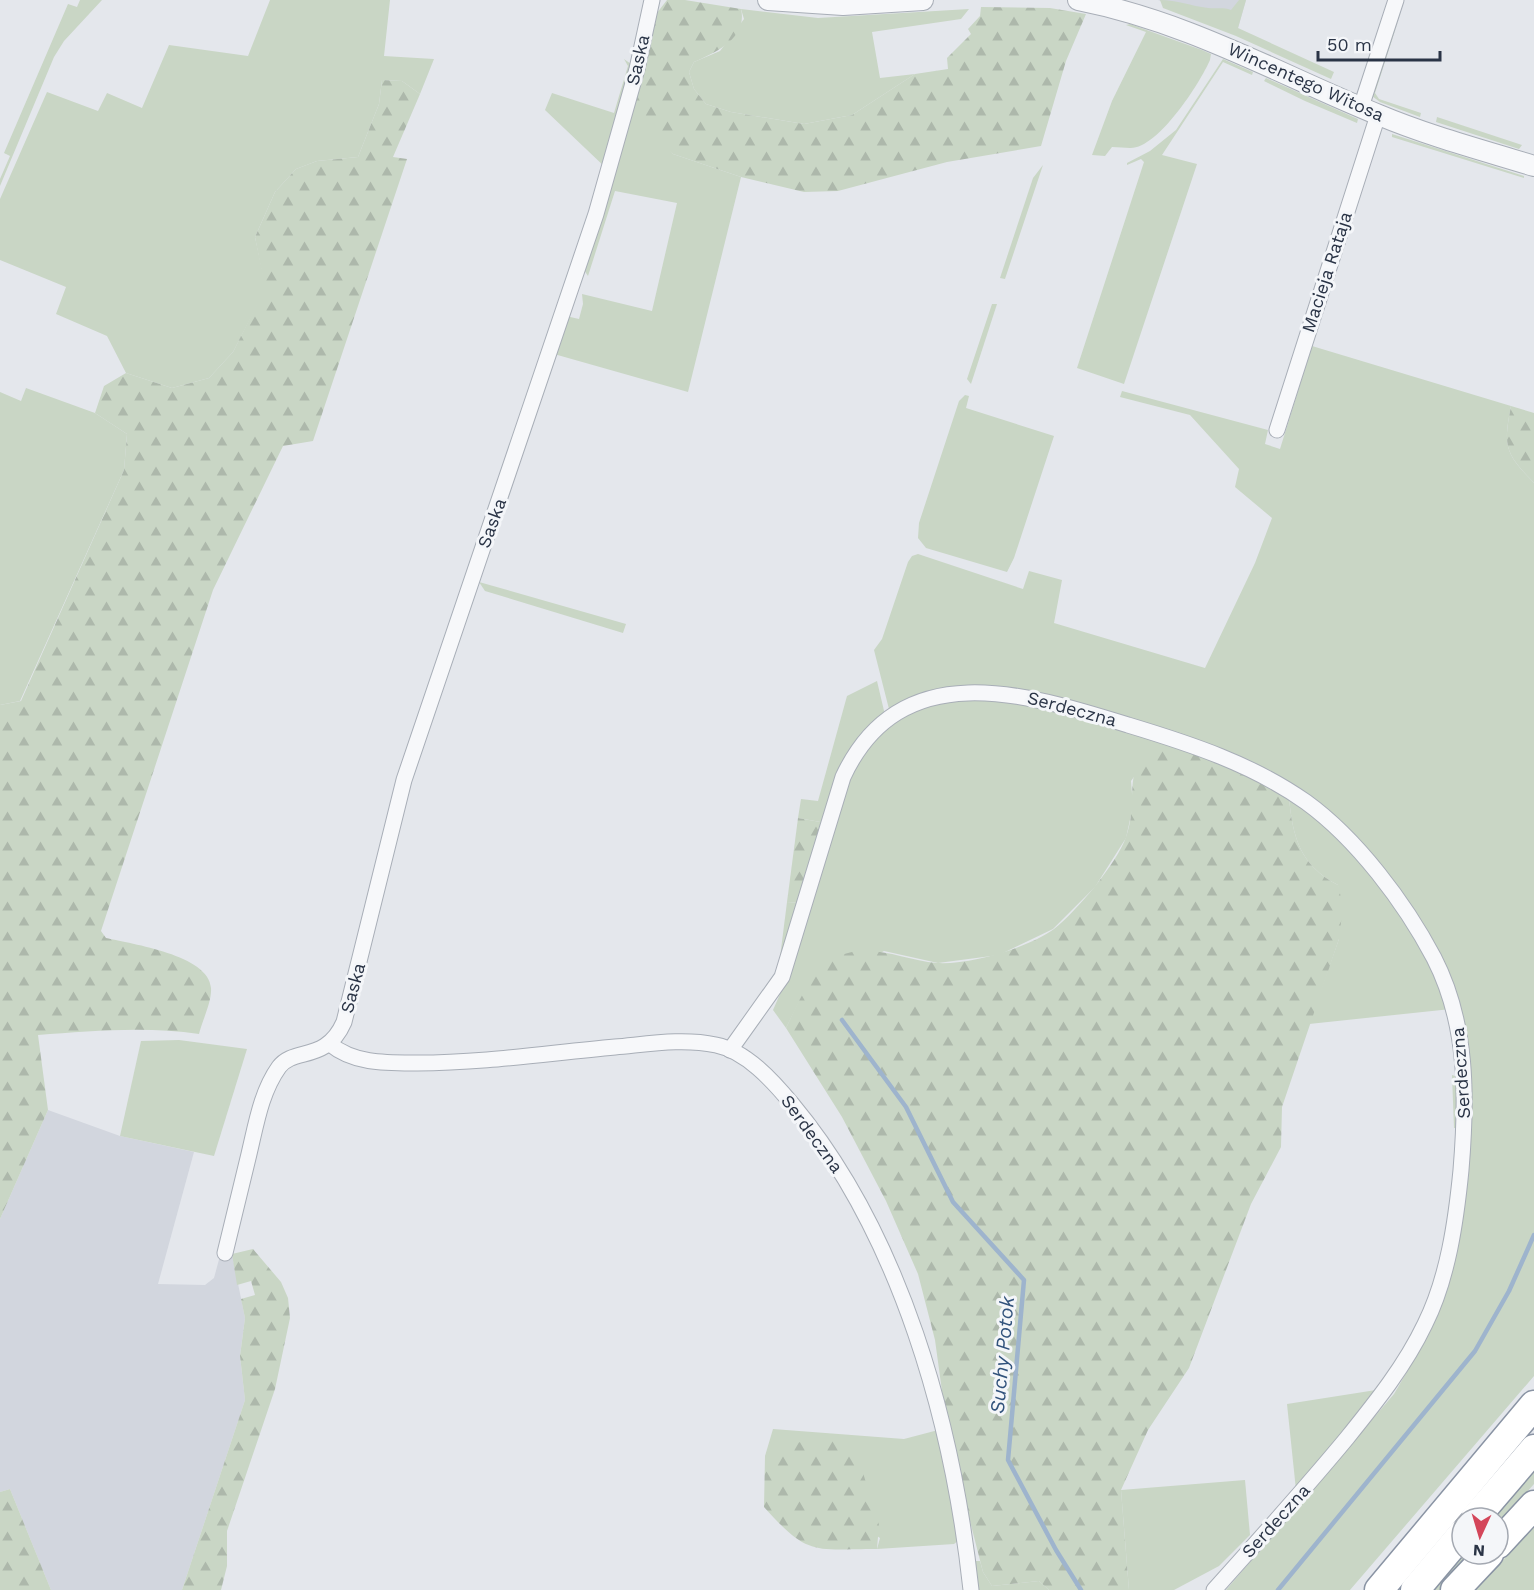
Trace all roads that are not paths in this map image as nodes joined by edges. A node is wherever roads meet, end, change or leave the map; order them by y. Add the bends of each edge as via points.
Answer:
1 (652, 0) edge
2 (768, 0) edge
3 (923, 0) edge
4 (1078, 0) edge
5 (1395, 0) edge
6 (1369, 111) junction
7 (1534, 166) edge
8 (1277, 430) dead end
9 (330, 1044) junction
10 (730, 1050) junction
11 (225, 1253) dead end
12 (1534, 1405) edge
13 (1534, 1449) edge
14 (1534, 1504) edge
15 (1485, 1506) edge
16 (1510, 1531) edge
17 (1450, 1548) edge
18 (1478, 1566) edge
19 (971, 1590) edge
20 (1214, 1590) edge
21 (1379, 1590) edge
22 (1415, 1590) edge
23 (1455, 1590) edge

1 - 9 street, Saska via 613,161 407,769 351,1000 338,1035
2 - 3 street via 843,5
4 - 6 street, Wincentego Witosa via 1182,28
5 - 6 street, Macieja Rataja
6 - 7 street, Wincentego Witosa
6 - 8 street, Macieja Rataja
9 - 10 street via 349,1058 408,1063 477,1062 678,1041
9 - 11 street via 281,1064 274,1076 260,1109
10 - 19 street, Serdeczna via 772,1080 814,1130 855,1198 895,1278 919,1336 942,1429 965,1535
10 - 20 street, Serdeczna via 782,977 853,755 870,732 888,717 926,700 979,691 1013,694 1054,702 1205,749 1266,775 1310,804 1377,872 1434,958 1455,1007 1461,1041 1465,1127 1455,1219 1443,1272 1426,1322 1400,1368 1300,1495
12 - 21 highway
13 - 15 highway
14 - 16 highway
17 - 22 highway
18 - 23 highway

